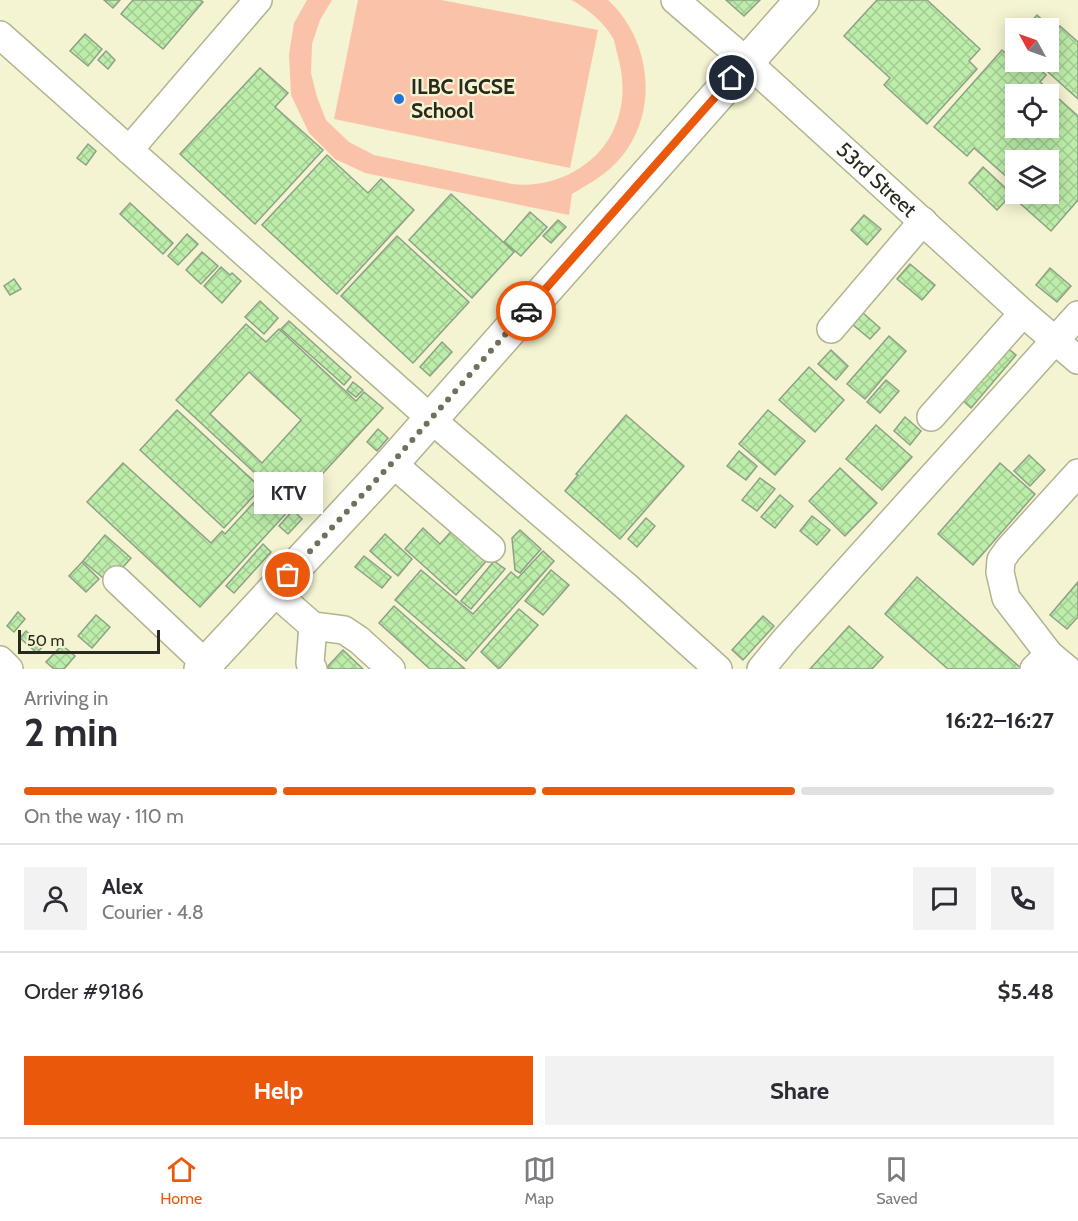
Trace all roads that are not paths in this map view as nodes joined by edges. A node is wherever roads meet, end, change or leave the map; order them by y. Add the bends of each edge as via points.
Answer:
1 (258, 0) edge
2 (675, 0) edge
3 (802, 0) edge
4 (0, 35) edge
5 (746, 61) junction
6 (129, 150) junction
7 (923, 221) junction
8 (1023, 313) junction
9 (1078, 315) edge
10 (831, 329) dead end
11 (1055, 340) junction
12 (1078, 360) edge
13 (931, 417) dead end
14 (431, 418) junction
15 (392, 463) junction
16 (1078, 473) edge
17 (491, 548) dead end
18 (117, 580) dead end
19 (273, 591) junction
20 (313, 626) junction
21 (0, 660) edge
22 (1050, 664) edge
23 (204, 667) edge
24 (9, 669) edge
25 (314, 669) edge
26 (390, 669) edge
27 (718, 669) edge
28 (760, 669) edge

1 - 6 street
2 - 5 street, 53rd Street
3 - 5 main road
4 - 6 street
5 - 7 street, 53rd Street
5 - 14 main road
6 - 14 street
7 - 8 street, 53rd Street
7 - 10 street
8 - 11 street, 53rd Street
8 - 13 street
9 - 11 street
11 - 12 street, 53rd Street
11 - 28 street
14 - 15 main road
14 - 27 street
15 - 17 street
15 - 19 main road
16 - 22 street via 1001,560 1006,598
18 - 23 street
19 - 20 street
19 - 23 main road
20 - 25 street via 310,663
20 - 26 street via 344,630
21 - 24 street

